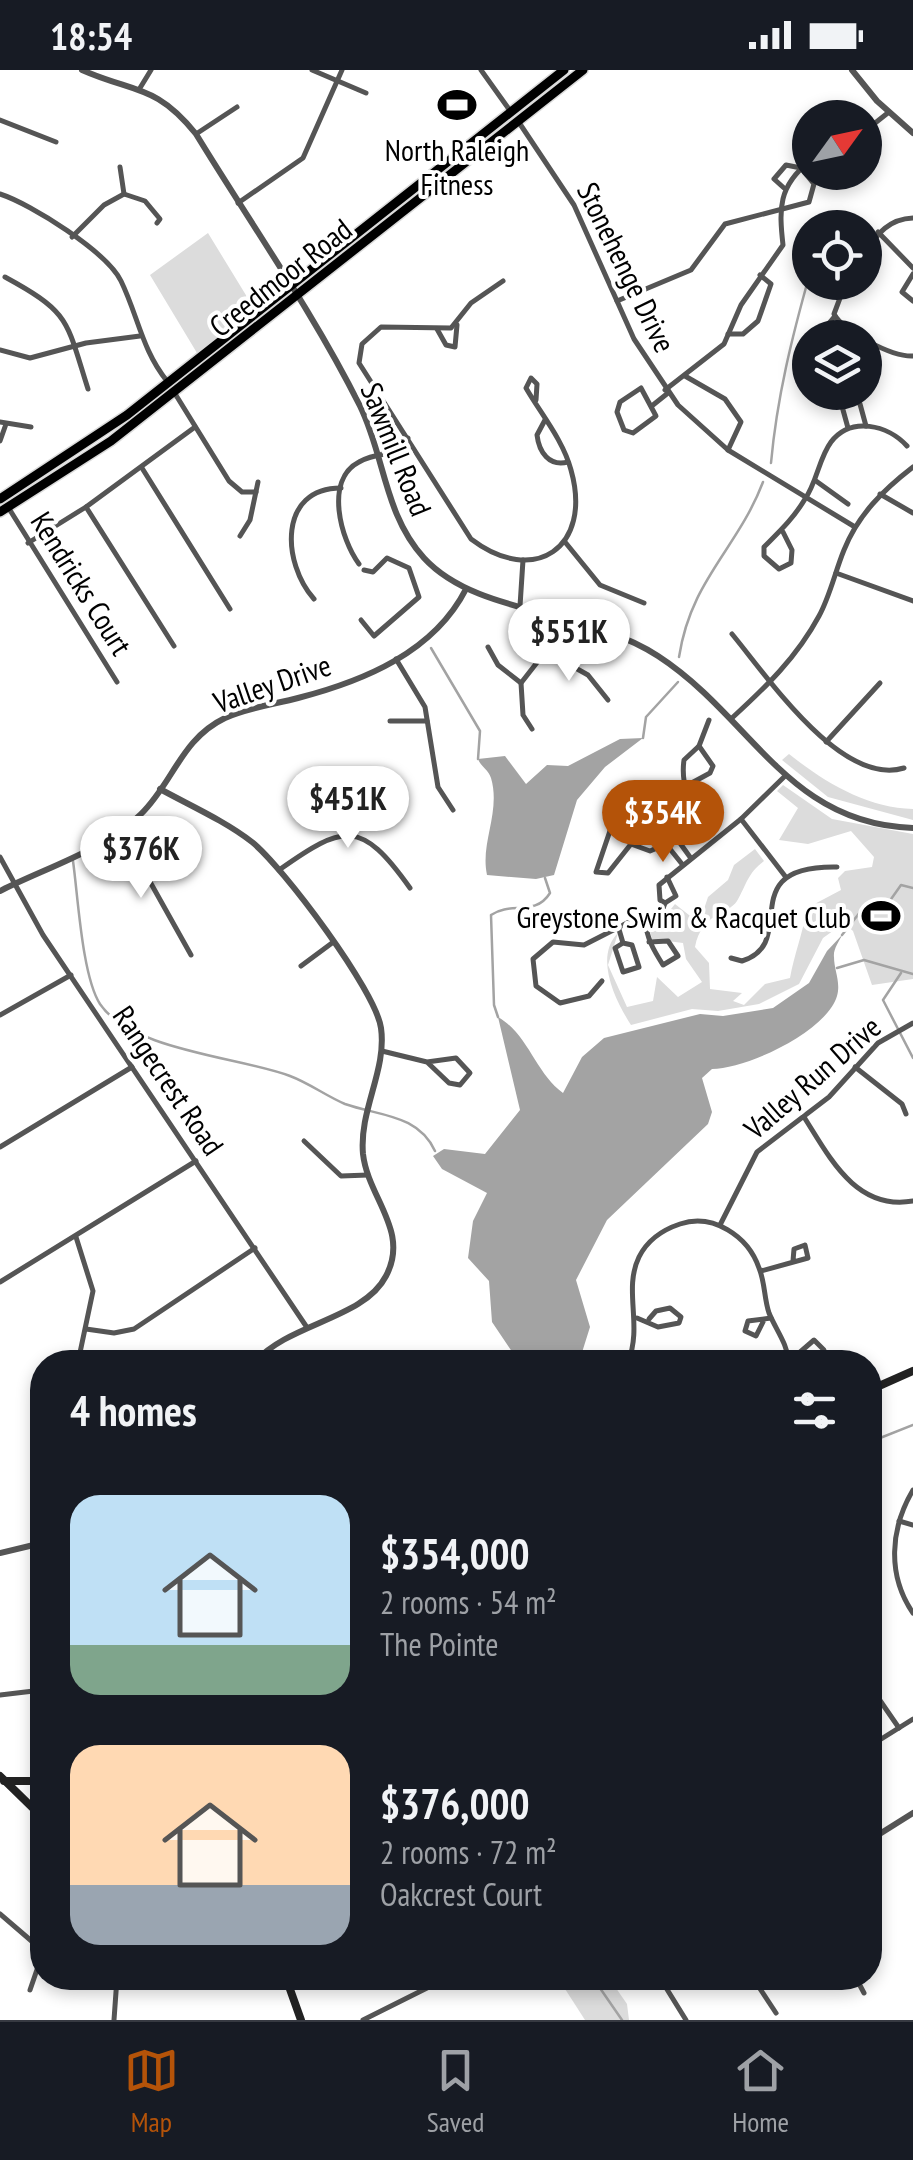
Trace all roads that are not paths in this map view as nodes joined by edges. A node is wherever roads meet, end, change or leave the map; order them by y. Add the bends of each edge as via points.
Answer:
1 (82, 70) edge
2 (151, 70) edge
3 (312, 70) edge
4 (342, 70) edge
5 (481, 70) edge
6 (564, 70) edge
7 (583, 70) edge
8 (852, 70) edge
9 (338, 82) junction
10 (140, 88) junction
11 (366, 93) dead end
12 (238, 108) dead end
13 (511, 112) junction
14 (889, 112) junction
15 (882, 118) edge
16 (0, 120) edge
17 (518, 122) junction
18 (913, 133) edge
19 (196, 134) junction
20 (56, 142) dead end
21 (792, 166) edge
22 (120, 167) dead end
23 (792, 179) edge
24 (784, 188) junction
25 (813, 190) edge
26 (0, 194) edge
27 (124, 194) junction
28 (238, 203) junction
29 (778, 211) junction
30 (913, 218) edge
31 (158, 222) dead end
32 (882, 230) edge
33 (882, 236) edge
34 (72, 237) junction
35 (913, 271) edge
36 (760, 275) junction
37 (5, 277) dead end
38 (503, 281) dead end
39 (290, 286) junction
40 (297, 297) junction
41 (840, 300) edge
42 (913, 301) edge
43 (618, 302) junction
44 (835, 316) junction
45 (832, 320) edge
46 (838, 320) edge
47 (457, 324) junction
48 (437, 329) junction
49 (728, 334) junction
50 (140, 336) junction
51 (74, 345) junction
52 (882, 349) edge
53 (0, 350) edge
54 (911, 356) edge
55 (913, 367) edge
56 (685, 376) junction
57 (172, 388) junction
58 (88, 389) dead end
59 (666, 392) junction
60 (536, 400) dead end
61 (653, 404) junction
62 (546, 419) junction
63 (3, 423) edge
64 (195, 426) junction
65 (866, 426) junction
66 (31, 427) dead end
67 (848, 430) junction
68 (0, 440) edge
69 (410, 442) junction
70 (906, 446) dead end
71 (728, 450) junction
72 (380, 454) junction
73 (568, 462) junction
74 (913, 466) edge
75 (142, 468) junction
76 (816, 481) junction
77 (258, 482) dead end
78 (341, 488) junction
79 (256, 492) junction
80 (880, 494) junction
81 (806, 498) junction
82 (0, 499) edge
83 (848, 504) dead end
84 (86, 507) junction
85 (4, 510) edge
86 (913, 513) edge
87 (855, 526) junction
88 (783, 532) junction
89 (240, 536) dead end
90 (565, 542) junction
91 (28, 544) junction
92 (523, 560) junction
93 (836, 573) junction
94 (466, 589) junction
95 (314, 599) dead end
96 (913, 600) edge
97 (644, 603) dead end
98 (520, 606) junction
99 (230, 609) dead end
100 (561, 615) junction
101 (361, 620) dead end
102 (732, 634) dead end
103 (174, 646) dead end
104 (488, 647) dead end
105 (548, 652) junction
106 (396, 659) junction
107 (117, 682) dead end
108 (772, 682) junction
109 (521, 683) junction
110 (880, 683) dead end
111 (608, 700) dead end
112 (732, 718) junction
113 (427, 720) junction
114 (708, 720) dead end
115 (390, 721) dead end
116 (532, 729) dead end
117 (826, 742) junction
118 (699, 746) junction
119 (904, 768) dead end
120 (784, 777) junction
121 (686, 786) junction
122 (160, 790) junction
123 (453, 810) dead end
124 (741, 819) junction
125 (913, 828) edge
126 (121, 830) junction
127 (676, 838) junction
128 (631, 844) junction
129 (666, 844) junction
130 (0, 857) edge
131 (690, 857) junction
132 (682, 864) junction
133 (837, 867) dead end
134 (279, 870) junction
135 (667, 877) junction
136 (786, 877) junction
137 (13, 884) junction
138 (410, 888) dead end
139 (0, 891) edge
140 (667, 902) junction
141 (645, 920) junction
142 (660, 920) junction
143 (618, 926) junction
144 (649, 942) junction
145 (332, 943) junction
146 (622, 943) junction
147 (191, 955) dead end
148 (732, 958) dead end
149 (301, 966) dead end
150 (70, 974) junction
151 (601, 986) dead end
152 (0, 1015) edge
153 (913, 1023) edge
154 (382, 1051) junction
155 (427, 1062) junction
156 (132, 1066) junction
157 (855, 1067) junction
158 (906, 1114) dead end
159 (804, 1117) junction
160 (304, 1142) dead end
161 (0, 1147) edge
162 (196, 1160) junction
163 (368, 1175) junction
164 (913, 1202) edge
165 (720, 1225) junction
166 (76, 1237) junction
167 (255, 1248) junction
168 (793, 1260) dead end
169 (761, 1272) junction
170 (0, 1282) edge
171 (637, 1318) junction
172 (771, 1318) junction
173 (649, 1319) junction
174 (763, 1322) dead end
175 (306, 1326) junction
176 (86, 1329) junction
177 (81, 1350) edge
178 (268, 1350) edge
179 (630, 1350) edge
180 (785, 1350) edge
181 (802, 1350) edge
182 (824, 1350) edge
183 (913, 1371) edge
184 (882, 1385) edge
185 (913, 1490) edge
186 (899, 1521) junction
187 (913, 1526) edge
188 (30, 1546) edge
189 (0, 1554) edge
190 (913, 1613) edge
191 (30, 1691) edge
192 (0, 1695) edge
193 (882, 1703) edge
194 (913, 1719) edge
195 (899, 1728) junction
196 (882, 1739) edge
197 (1, 1779) edge
198 (30, 1780) edge
199 (30, 1806) edge
200 (913, 1813) edge
201 (882, 1832) edge
202 (0, 1914) edge
203 (30, 1941) edge
204 (116, 1990) edge
205 (291, 1990) edge
206 (423, 1990) edge
207 (667, 1990) edge
208 (762, 1990) edge
209 (862, 1990) edge
210 (864, 1993) dead end
211 (776, 2013) dead end
212 (114, 2020) edge
213 (302, 2020) edge
214 (362, 2020) edge
215 (686, 2020) edge

1 - 10 street, Sawmill Road
2 - 10 street
3 - 9 street
4 - 9 street
5 - 13 street, Stonehenge Drive
6 - 13 main road, Creedmoor Road
7 - 17 main road, Creedmoor Road
8 - 14 street
9 - 11 street
9 - 28 street via 303,158
10 - 19 street, Sawmill Road via 164,100
12 - 19 street
13 - 17 street, Stonehenge Drive
13 - 39 main road, Creedmoor Road
14 - 15 street
14 - 18 street
16 - 20 street
17 - 40 main road, Creedmoor Road
17 - 43 street, Stonehenge Drive via 574,204
19 - 28 street, Sawmill Road
21 - 24 street via 774,180
22 - 27 street
23 - 24 street
24 - 29 street
25 - 29 street via 809,202
26 - 34 street
27 - 31 street via 154,207
27 - 34 street
28 - 39 street, Sawmill Road
29 - 36 street via 783,246
29 - 43 street via 725,224 691,270
30 - 32 street
33 - 35 street
34 - 50 street via 113,268
35 - 42 street via 902,292
36 - 49 street
36 - 49 street via 771,284 758,321 744,334
37 - 51 street via 58,309
38 - 47 street via 471,304
39 - 40 street, Sawmill Road
39 - 57 main road, Creedmoor Road
40 - 57 main road, Creedmoor Road
40 - 72 street, Sawmill Road
41 - 44 street
43 - 59 street, Stonehenge Drive
44 - 45 street
44 - 46 street
47 - 48 street
47 - 48 street via 455,346 446,345
48 - 69 street via 392,324 362,344 359,363
49 - 56 street
50 - 51 street
50 - 57 street
51 - 53 street via 30,358
51 - 58 street
52 - 54 street
54 - 55 street
56 - 59 street
56 - 71 street via 725,399 742,422
57 - 64 street
57 - 82 main road, Creedmoor Road
57 - 85 main road, Creedmoor Road via 111,441
59 - 61 street
59 - 71 street, Stonehenge Drive
60 - 62 street
61 - 61 street via 641,388 620,402 624,430 633,434 656,416
62 - 73 street
62 - 73 street via 536,436 540,451 552,462
63 - 66 street
63 - 68 street
64 - 75 street
64 - 79 street via 236,488
65 - 67 street
65 - 67 street via 860,404 844,396 840,405
65 - 70 street
67 - 76 street via 831,442
69 - 72 street via 390,457
69 - 92 street via 470,539 489,553
71 - 81 street, Stonehenge Drive
72 - 78 street via 350,468
72 - 94 street, Sawmill Road via 393,509 412,543
73 - 90 street via 576,509
74 - 80 street
75 - 84 street
75 - 99 street
76 - 81 street
76 - 83 street
77 - 79 street
78 - 95 street via 304,500 290,534 292,561
78 - 101 street via 343,536 362,567 373,572 387,558 409,568 419,597 374,636
79 - 89 street
80 - 86 street
80 - 87 street
81 - 87 street, Stonehenge Drive
81 - 88 street
84 - 91 street
84 - 103 street
85 - 91 street, Kendricks Court
87 - 93 street
88 - 88 street via 791,563 779,569 764,556 764,546
90 - 92 street via 538,560
90 - 97 street via 600,585
91 - 107 street, Kendricks Court
92 - 98 street
93 - 96 street
93 - 108 street via 804,642
94 - 98 street, Sawmill Road
94 - 106 street, Valley Drive via 430,639
98 - 100 street, Sawmill Road
100 - 105 street
100 - 112 street, Sawmill Road via 657,655
102 - 108 street
104 - 109 street
105 - 109 street
105 - 111 street via 588,674
106 - 113 street
106 - 122 street, Valley Drive via 317,693 229,716 186,748
108 - 112 street
108 - 117 street
109 - 116 street
110 - 117 street
112 - 120 street, Sawmill Road
113 - 115 street
113 - 123 street via 438,787
114 - 118 street
117 - 119 street via 863,764 893,772
118 - 121 street via 684,760
118 - 121 street via 713,766
120 - 124 street
120 - 125 street, Sawmill Road via 848,818
121 - 127 street via 695,812
122 - 126 street, Valley Drive
122 - 134 street via 241,834
124 - 131 street
124 - 136 street
126 - 137 street, Valley Drive
126 - 147 street
127 - 129 street
127 - 131 street
128 - 128 street via 618,866 596,872 613,822 623,824
128 - 129 street via 650,851
129 - 132 street
130 - 137 street, Rangecrest Road
131 - 132 street
132 - 135 street
133 - 136 street via 805,868
134 - 138 street via 328,837 352,834 380,847
134 - 145 street
135 - 140 street via 658,892
135 - 140 street via 676,896
136 - 148 street via 772,897 762,951 742,961
137 - 139 street, Valley Drive
137 - 150 street, Rangecrest Road
140 - 142 street
140 - 142 street via 673,921
141 - 142 street
141 - 143 street
141 - 144 street
143 - 146 street
143 - 151 street via 592,943 553,942 534,959 536,986 550,999 570,1002
144 - 144 street via 663,965 678,956 668,940
145 - 149 street
145 - 154 street via 374,1004
146 - 146 street via 614,948 623,972 639,967 632,945
150 - 152 street
150 - 156 street, Rangecrest Road
153 - 157 street, Valley Run Drive via 878,1043
154 - 155 street
154 - 163 street via 363,1116
155 - 155 street via 449,1083 460,1085 470,1073 456,1058
156 - 161 street
156 - 162 street, Rangecrest Road
157 - 158 street
157 - 159 street, Valley Run Drive
159 - 164 street via 849,1182 876,1200
159 - 165 street, Valley Run Drive via 757,1152
160 - 163 street via 340,1176
162 - 166 street
162 - 167 street, Rangecrest Road
163 - 175 street via 393,1232 387,1275 358,1304
165 - 169 street via 740,1238
165 - 171 street via 690,1221 654,1237 632,1276
166 - 170 street
166 - 176 street via 93,1291
167 - 175 street, Rangecrest Road
167 - 176 street via 134,1329
168 - 169 street
169 - 172 street
171 - 173 street
171 - 179 street
172 - 174 street
172 - 180 street
173 - 173 street via 670,1326 681,1316 670,1308
175 - 178 street
176 - 177 street
181 - 182 street via 814,1340
183 - 184 main road
185 - 186 street
186 - 187 street
186 - 190 street via 894,1560
188 - 189 street
191 - 192 street
193 - 195 street
194 - 195 street
195 - 196 street
197 - 198 main road
197 - 199 main road
200 - 201 street
202 - 203 street
204 - 212 street
205 - 213 main road
206 - 214 street
207 - 215 street
208 - 211 street
209 - 210 street

